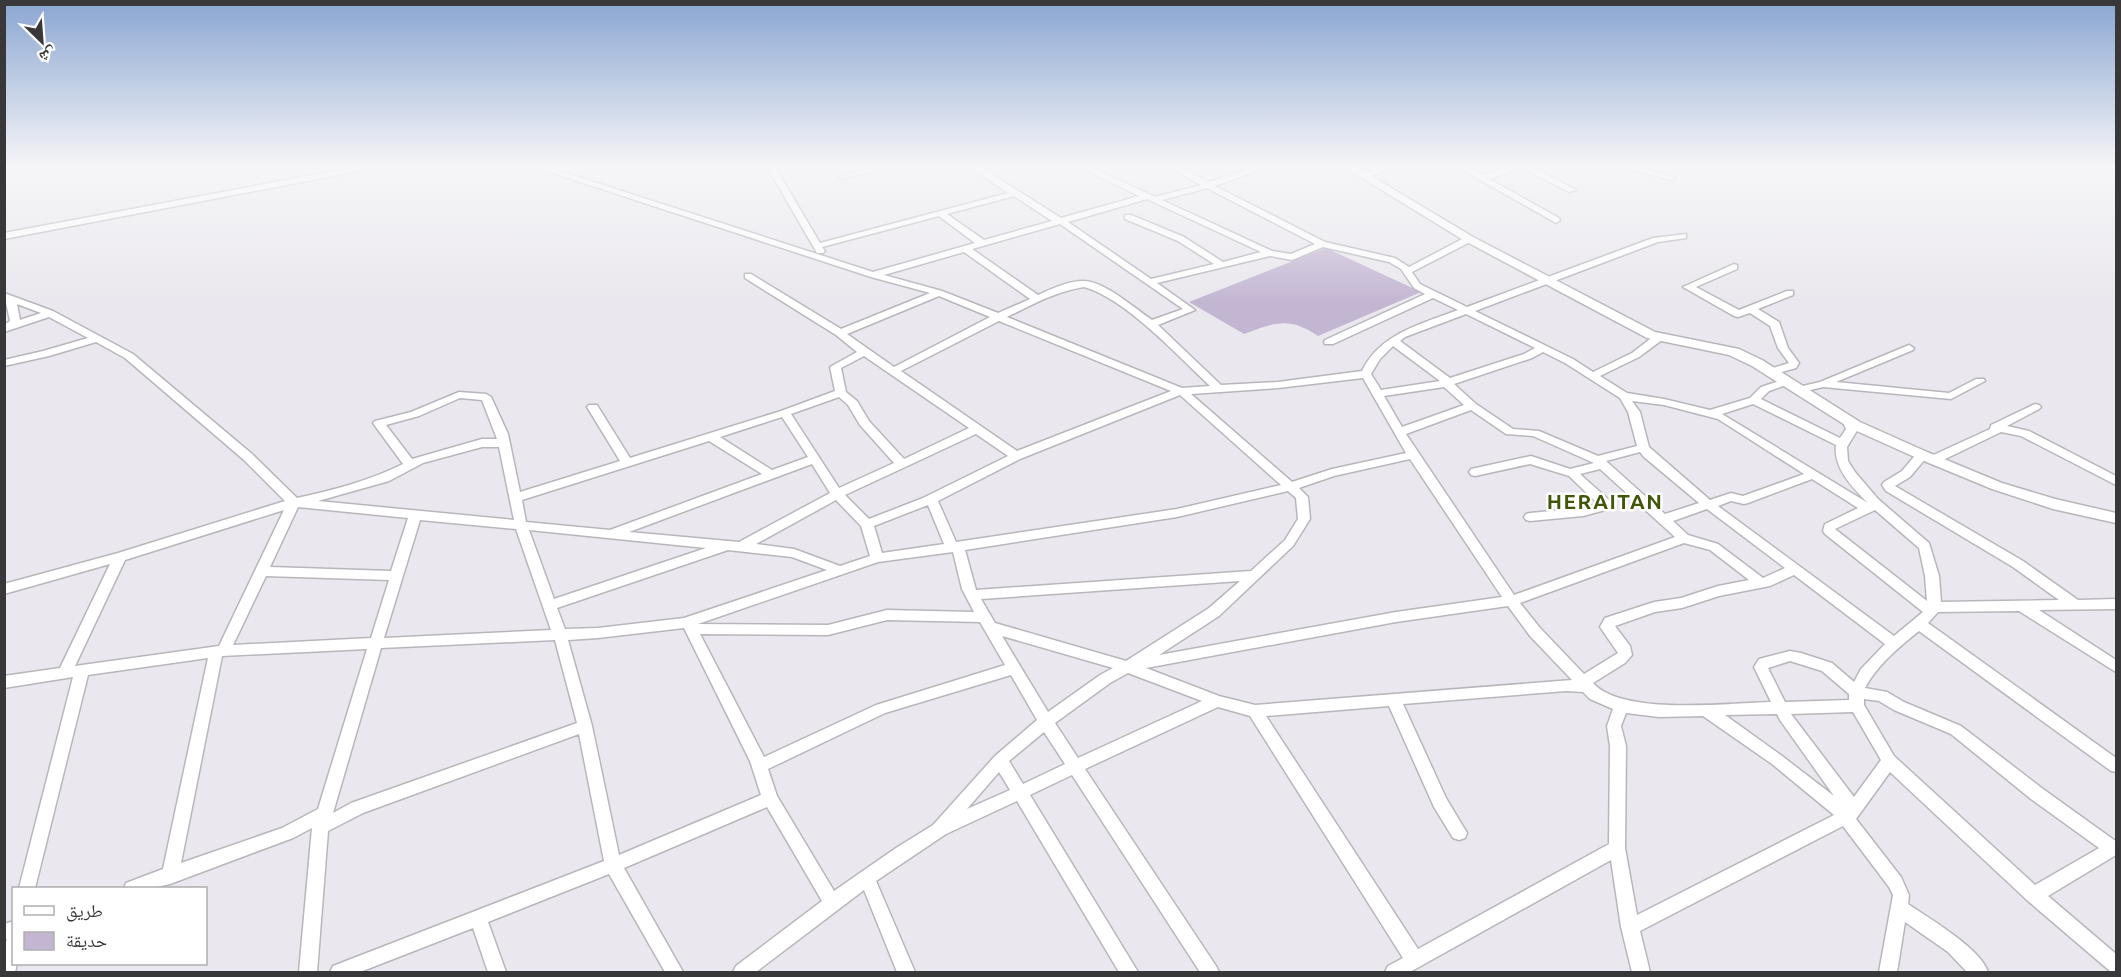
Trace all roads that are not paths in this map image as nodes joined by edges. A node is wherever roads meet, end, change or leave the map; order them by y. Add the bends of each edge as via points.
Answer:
1 (139, 211) edge
2 (669, 211) edge
3 (796, 211) edge
4 (949, 211) edge
5 (1042, 211) edge
6 (1106, 211) edge
7 (1180, 211) edge
8 (1258, 211) edge
9 (1421, 211) edge
10 (1540, 211) edge
11 (940, 213) junction
12 (1128, 217) dead end
13 (1556, 220) dead end
14 (1063, 222) junction
15 (4, 236) edge
16 (1683, 236) dead end
17 (1469, 239) junction
18 (983, 244) junction
19 (1322, 244) junction
20 (966, 249) junction
21 (820, 252) junction
22 (1270, 253) junction
23 (1222, 265) junction
24 (1734, 267) dead end
25 (1407, 271) junction
26 (874, 275) junction
27 (748, 276) dead end
28 (1548, 279) junction
29 (1150, 282) junction
30 (939, 293) junction
31 (1790, 293) dead end
32 (1433, 294) junction
33 (8, 297) edge
34 (1037, 298) junction
35 (1465, 309) junction
36 (1751, 309) junction
37 (50, 313) junction
38 (1002, 317) junction
39 (1151, 324) junction
40 (7, 328) edge
41 (840, 333) junction
42 (1658, 338) junction
43 (98, 339) junction
44 (1393, 340) junction
45 (1329, 342) dead end
46 (1542, 348) junction
47 (1909, 348) dead end
48 (864, 352) junction
49 (4, 363) edge
50 (894, 371) junction
51 (1771, 372) junction
52 (1366, 374) junction
53 (1592, 376) junction
54 (1980, 381) dead end
55 (1448, 382) junction
56 (1785, 382) junction
57 (1823, 384) junction
58 (1219, 389) junction
59 (1798, 390) junction
60 (1181, 391) junction
61 (841, 393) junction
62 (1379, 394) junction
63 (1624, 396) junction
64 (1754, 400) junction
65 (1472, 405) junction
66 (2036, 406) dead end
67 (593, 407) dead end
68 (785, 413) junction
69 (1710, 414) junction
70 (1848, 420) junction
71 (977, 429) junction
72 (1400, 432) junction
73 (711, 437) junction
74 (504, 443) junction
75 (1843, 444) junction
76 (1643, 448) junction
77 (1413, 455) junction
78 (1016, 456) junction
79 (1927, 457) junction
80 (814, 459) junction
81 (1599, 462) junction
82 (411, 463) junction
83 (627, 463) junction
84 (902, 464) junction
85 (1474, 472) dead end
86 (1572, 473) junction
87 (1814, 474) junction
88 (772, 475) junction
89 (2116, 481) edge
90 (1289, 487) junction
91 (837, 494) junction
92 (516, 498) junction
93 (931, 499) junction
94 (294, 503) junction
95 (1708, 504) junction
96 (1872, 506) junction
97 (415, 515) junction
98 (1530, 517) dead end
99 (2116, 518) edge
100 (1665, 519) junction
101 (867, 524) junction
102 (521, 525) junction
103 (612, 533) junction
104 (1684, 538) junction
105 (727, 545) junction
106 (741, 547) junction
107 (955, 547) junction
108 (120, 557) junction
109 (877, 558) junction
110 (1794, 569) junction
111 (839, 570) junction
112 (261, 571) junction
113 (1254, 575) junction
114 (397, 576) junction
115 (1761, 583) junction
116 (4, 589) edge
117 (972, 595) junction
118 (1511, 601) junction
119 (2116, 604) edge
120 (550, 605) junction
121 (2021, 605) junction
122 (2076, 605) junction
123 (1933, 609) junction
124 (987, 622) junction
125 (1919, 624) junction
126 (687, 626) junction
127 (560, 635) junction
128 (376, 643) junction
129 (1894, 643) junction
130 (220, 651) junction
131 (1125, 666) junction
132 (2116, 667) edge
133 (1015, 668) junction
134 (82, 670) junction
135 (65, 672) junction
136 (4, 681) edge
137 (1585, 685) junction
138 (1857, 699) junction
139 (1217, 701) junction
140 (1394, 701) junction
141 (1621, 706) junction
142 (1780, 707) junction
143 (1706, 710) junction
144 (1255, 711) junction
145 (1046, 722) junction
146 (585, 726) junction
147 (1000, 760) junction
148 (1889, 761) junction
149 (760, 766) junction
150 (1075, 766) junction
151 (2116, 766) edge
152 (1019, 791) junction
153 (770, 798) junction
154 (1850, 812) junction
155 (323, 820) junction
156 (939, 830) junction
157 (1458, 833) dead end
158 (1617, 848) junction
159 (2115, 848) edge
160 (613, 865) junction
161 (170, 876) junction
162 (867, 878) junction
163 (27, 887) edge
164 (135, 887) edge
165 (2034, 895) junction
166 (832, 903) junction
167 (1899, 908) junction
168 (478, 918) junction
169 (1630, 927) junction
170 (12, 950) edge
171 (1414, 961) junction
172 (2116, 965) edge
173 (6, 972) edge
174 (308, 972) edge
175 (339, 972) edge
176 (497, 972) edge
177 (674, 972) edge
178 (742, 972) edge
179 (906, 972) edge
180 (1129, 972) edge
181 (1210, 972) edge
182 (1394, 972) edge
183 (1641, 972) edge
184 (1888, 972) edge
185 (1978, 972) edge

1 - 15 street
2 - 21 street
3 - 21 street
4 - 11 street
5 - 14 street
6 - 14 street
7 - 22 street
8 - 19 street
9 - 17 street
10 - 13 street
11 - 18 street
11 - 21 street
12 - 23 street via 1181,239
14 - 18 street
14 - 29 street
16 - 28 street via 1656,240
17 - 25 street
17 - 28 street
18 - 20 street
19 - 22 street via 1292,257
19 - 25 street via 1392,260
20 - 26 street
20 - 34 street
21 - 26 street
22 - 23 street
23 - 29 street
24 - 36 street via 1688,287 1738,314
25 - 32 street via 1417,286
26 - 30 street
27 - 41 street
28 - 35 street
28 - 42 street
29 - 39 street via 1190,310
30 - 38 street
30 - 41 street
31 - 36 street
32 - 35 street
32 - 45 street
33 - 37 street
33 - 40 street via 15,321
34 - 38 street
34 - 39 street via 1076,283 1087,284
35 - 44 street
35 - 46 street
36 - 51 street via 1775,324 1783,348 1794,363
37 - 40 street
37 - 43 street
38 - 50 street
38 - 60 street
39 - 58 street
41 - 48 street
42 - 51 street via 1724,349
42 - 53 street via 1649,347
43 - 49 street
43 - 94 street via 129,356 248,457
44 - 52 street via 1370,364
44 - 55 street
46 - 53 street
46 - 55 street
47 - 57 street
48 - 50 street
48 - 61 street via 835,368
50 - 71 street
51 - 56 street
52 - 58 street
52 - 62 street
53 - 63 street
54 - 57 street via 1951,396
55 - 62 street
55 - 65 street
56 - 59 street
56 - 64 street via 1765,389
57 - 59 street
58 - 60 street
59 - 70 street
60 - 78 street
60 - 90 street
61 - 68 street
61 - 84 street
62 - 72 street
63 - 69 street
63 - 76 street via 1634,412
64 - 69 street
64 - 75 street
65 - 72 street
65 - 81 street via 1510,432 1535,433
66 - 79 street
67 - 83 street
68 - 73 street
68 - 80 street
69 - 87 street via 1722,417
70 - 75 street via 1852,429
70 - 79 street
71 - 78 street
71 - 84 street
72 - 77 street
73 - 83 street
73 - 88 street
74 - 82 street via 456,448
74 - 82 street via 486,397 459,395 415,414 379,423
74 - 92 street
75 - 96 street via 1842,461
76 - 81 street
76 - 95 street
77 - 90 street
77 - 118 street
78 - 93 street
79 - 89 street via 2009,429 2025,433
79 - 99 street via 2031,497
79 - 122 street via 1893,480 1890,488 2018,564
80 - 88 street
80 - 91 street
81 - 86 street
81 - 100 street
82 - 94 street via 375,481
83 - 92 street
84 - 91 street
85 - 86 street via 1531,460
86 - 98 street via 1605,506
87 - 95 street via 1744,500 1731,497
87 - 96 street
88 - 103 street
90 - 107 street via 1177,513
90 - 113 street via 1302,497 1304,519 1289,543
91 - 101 street
91 - 106 street
92 - 102 street
93 - 101 street
93 - 107 street
94 - 97 street
94 - 108 street
94 - 112 street
95 - 100 street
95 - 110 street
96 - 123 street via 1925,546 1932,576
96 - 123 street via 1829,527 1829,531
97 - 102 street
97 - 114 street
100 - 104 street
101 - 109 street
102 - 103 street
102 - 120 street
103 - 105 street
104 - 115 street via 1714,547
104 - 118 street
105 - 106 street
105 - 120 street
106 - 111 street via 794,553
107 - 109 street
107 - 117 street
108 - 116 street
108 - 135 street
109 - 111 street
110 - 115 street
110 - 129 street
111 - 126 street
112 - 114 street
112 - 130 street
113 - 117 street
113 - 131 street via 1214,612
114 - 128 street
115 - 137 street via 1654,607 1610,622 1607,627 1625,655 1592,675
117 - 124 street
118 - 131 street via 1396,617
118 - 137 street
119 - 122 street
120 - 127 street
121 - 122 street
121 - 123 street
121 - 132 street
123 - 125 street
124 - 126 street via 887,615 828,630
124 - 131 street
124 - 133 street
125 - 129 street
125 - 151 street
126 - 127 street
126 - 149 street
127 - 128 street
127 - 146 street
128 - 130 street
128 - 155 street
129 - 138 street via 1866,673
130 - 134 street
130 - 161 street
131 - 139 street
131 - 145 street
133 - 145 street
133 - 149 street via 881,709
134 - 135 street
134 - 163 street
135 - 136 street
137 - 140 street
137 - 141 street via 1595,695
138 - 142 street
138 - 142 street via 1827,667 1790,656 1761,667
138 - 148 street
138 - 159 street via 1882,696 1956,730 2037,794
139 - 144 street
139 - 150 street
140 - 144 street
140 - 157 street
141 - 143 street via 1659,711
141 - 158 street via 1614,726 1618,746
142 - 143 street
142 - 154 street via 1843,796
143 - 154 street via 1839,808
144 - 171 street
145 - 147 street
145 - 150 street
146 - 155 street
146 - 160 street
147 - 152 street
147 - 156 street
148 - 154 street
148 - 165 street
149 - 153 street
150 - 152 street
150 - 181 street
152 - 156 street
152 - 180 street
153 - 160 street
153 - 166 street
154 - 167 street via 1895,882 1901,895
154 - 169 street
155 - 161 street
155 - 174 street
156 - 162 street
158 - 169 street
158 - 171 street
159 - 165 street
160 - 168 street
160 - 177 street
161 - 164 street
162 - 166 street
162 - 179 street
165 - 172 street
166 - 178 street
167 - 184 street
167 - 185 street via 1954,946
168 - 175 street
168 - 176 street
169 - 183 street
170 - 173 street
171 - 182 street

